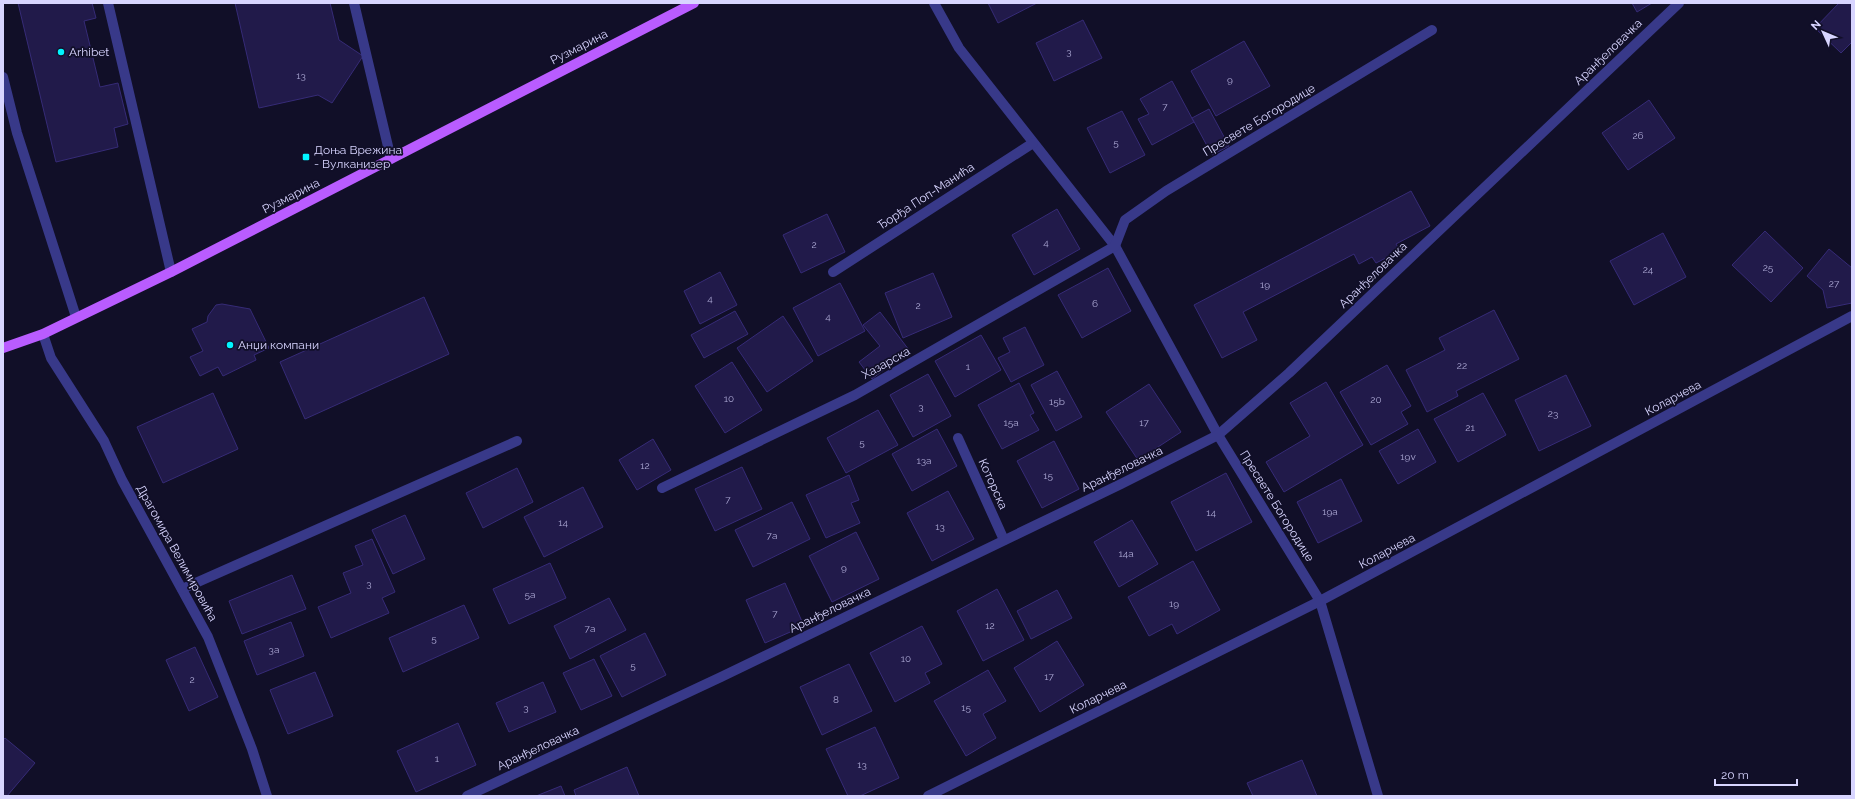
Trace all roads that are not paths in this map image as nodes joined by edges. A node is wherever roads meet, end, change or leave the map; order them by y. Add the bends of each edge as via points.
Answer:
1 (108, 3) edge
2 (354, 3) edge
3 (694, 3) edge
4 (934, 3) edge
5 (1679, 3) edge
6 (1432, 30) dead end
7 (3, 77) edge
8 (1033, 143) junction
9 (391, 159) junction
10 (1115, 246) junction
11 (171, 272) junction
12 (833, 272) dead end
13 (1852, 316) edge
14 (76, 318) junction
15 (43, 334) junction
16 (3, 348) edge
17 (1218, 435) junction
18 (958, 438) dead end
19 (517, 441) dead end
20 (662, 488) dead end
21 (1004, 540) junction
22 (182, 589) junction
23 (1320, 601) junction
24 (266, 796) edge
25 (467, 796) edge
26 (928, 796) edge
27 (1378, 796) edge

1 - 11 street
2 - 9 street
3 - 9 main road, Рузмарина
4 - 8 street, Пресвете Богородице via 960,48
5 - 17 street, Аранђеловачка via 1290,373
6 - 10 street, Пресвете Богородице via 1166,191 1125,220
7 - 14 street via 17,133
8 - 10 street, Пресвете Богородице
8 - 12 street, Ђорђа Поп-Манића
9 - 11 main road, Рузмарина
10 - 17 street, Пресвете Богородице
10 - 20 street, Хазарска via 855,395
11 - 14 main road, Рузмарина
13 - 23 street, Коларчева
14 - 15 main road, Рузмарина
15 - 16 main road, Рузмарина
15 - 22 street, Драгомира Велимировића via 50,358 104,441 122,480
17 - 21 street, Аранђеловачка
17 - 23 street, Пресвете Богородице
18 - 21 street, Которска
19 - 22 street
21 - 25 street, Аранђеловачка
22 - 24 street, Драгомира Велимировића via 208,637 252,749
23 - 26 street, Коларчева
23 - 27 street, Пресвете Богородице

